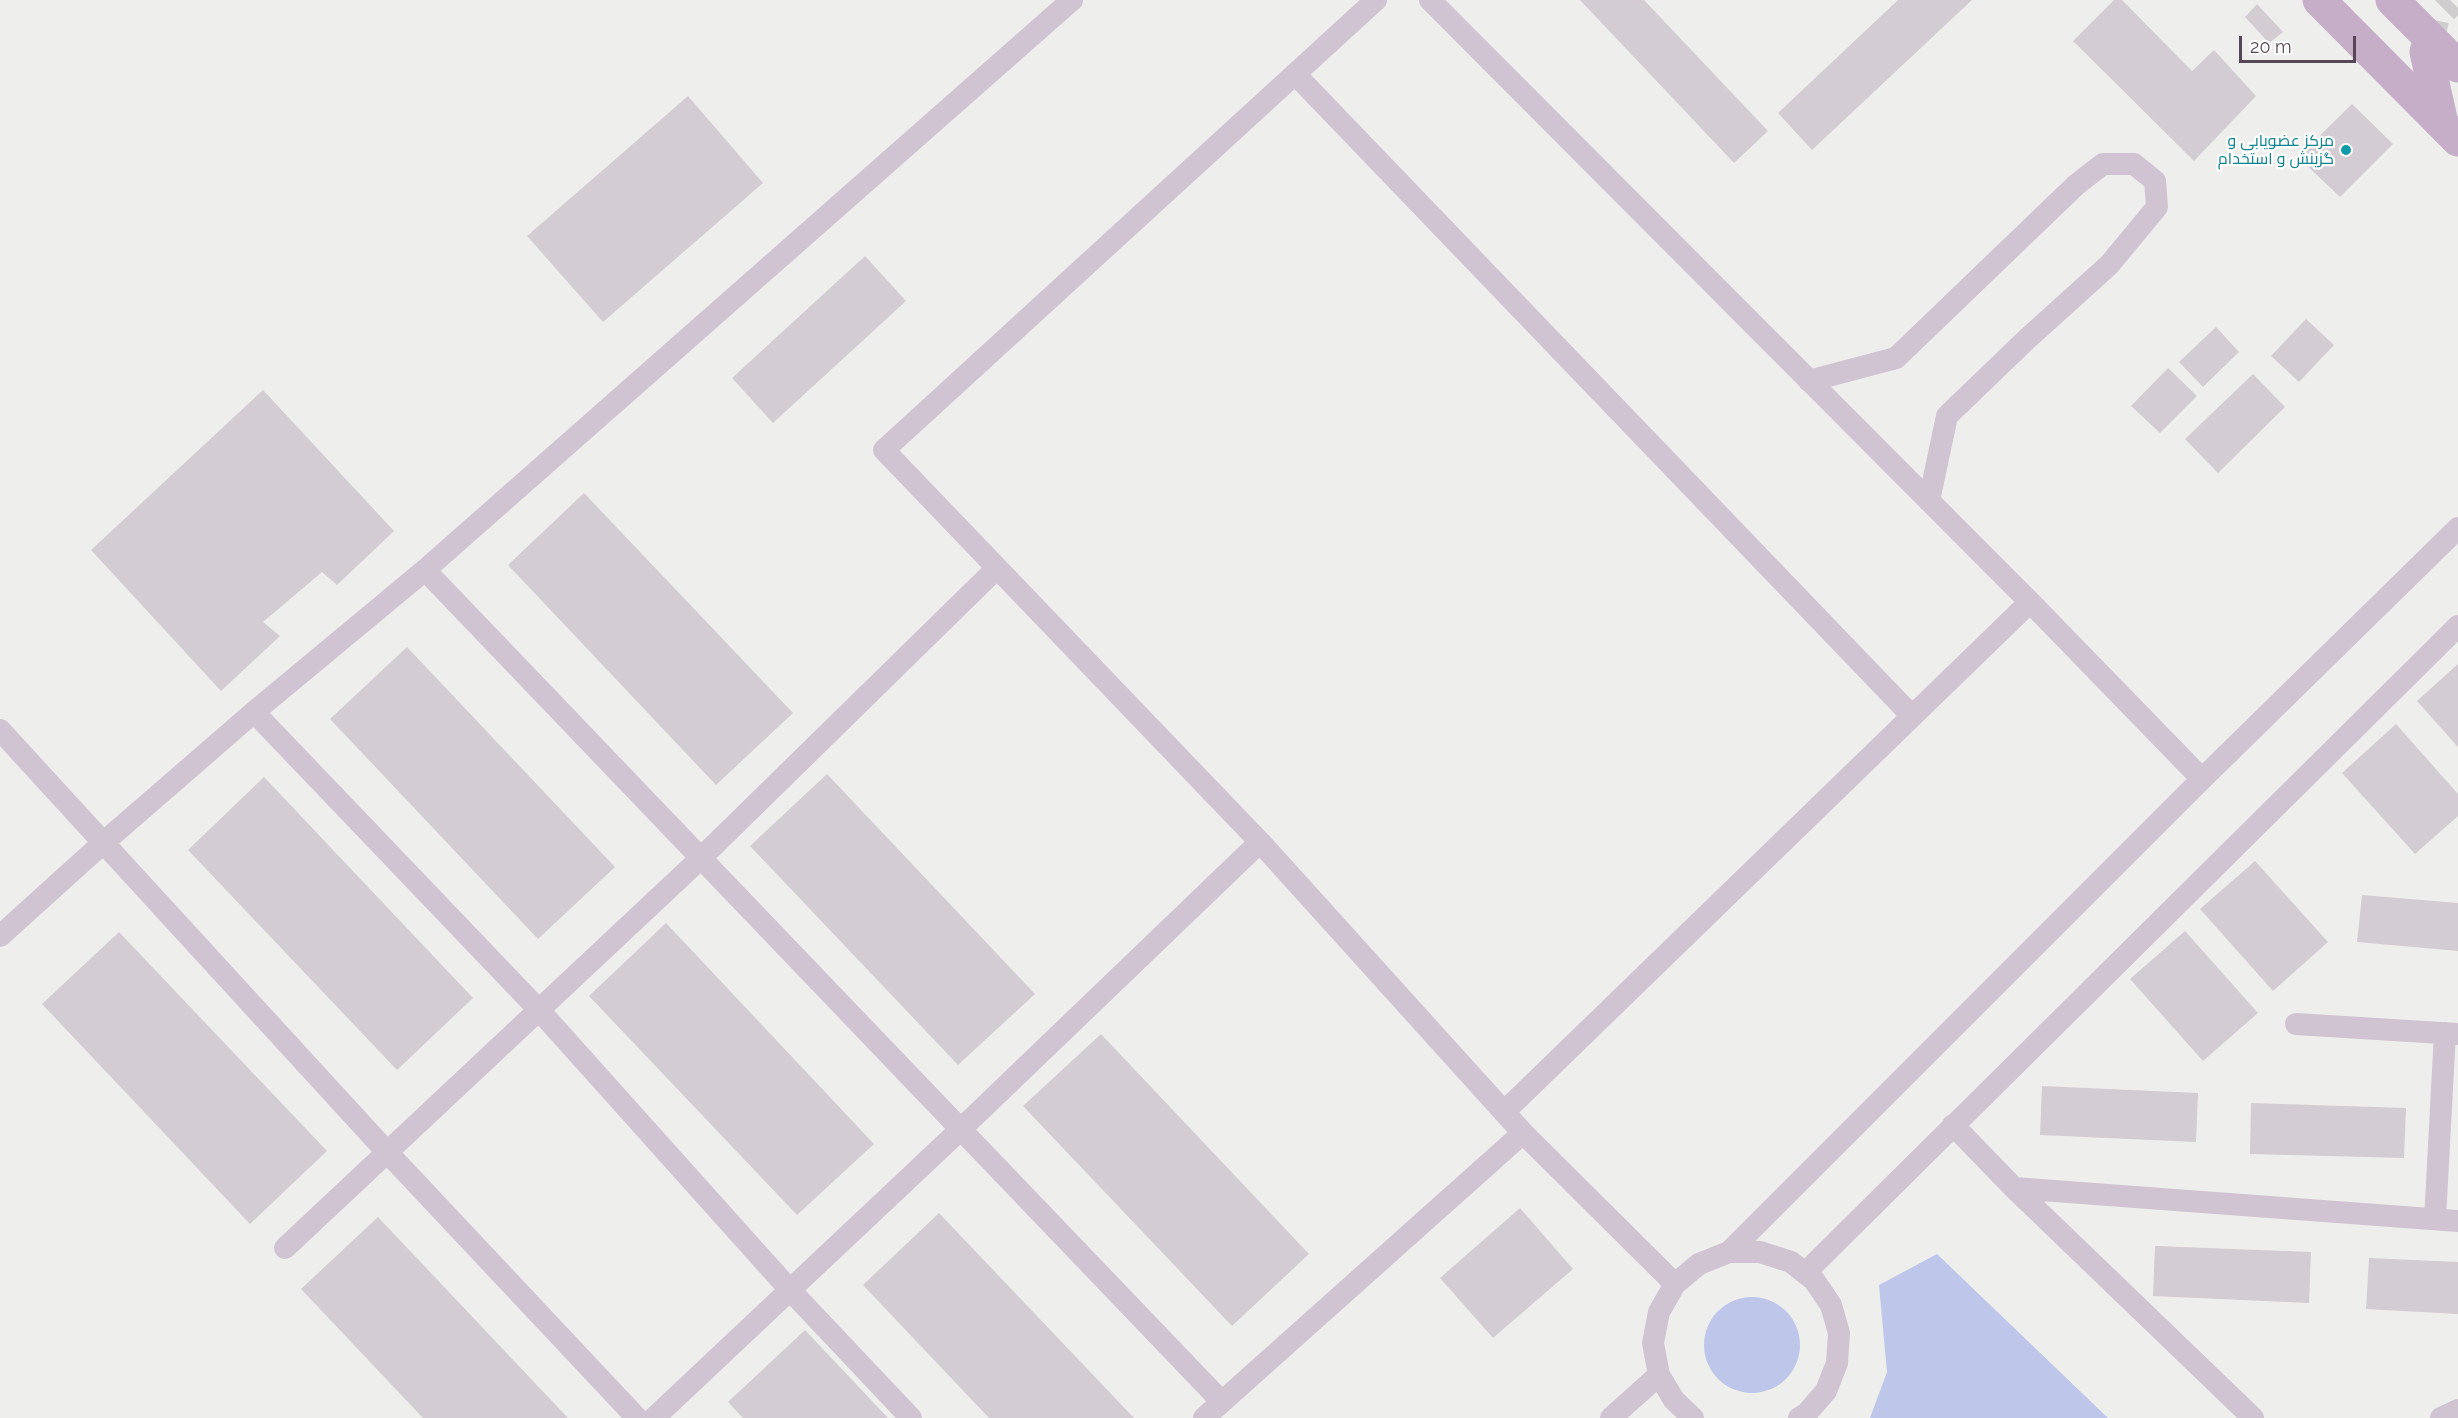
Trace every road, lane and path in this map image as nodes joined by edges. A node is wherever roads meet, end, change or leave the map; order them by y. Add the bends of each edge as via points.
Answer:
1 (1072, 0) edge
2 (1376, 0) edge
3 (1430, 0) edge
4 (2319, 0) edge
5 (2392, 0) edge
6 (2426, 52) tunnel mouth
7 (2458, 66) edge
8 (1295, 74) junction
9 (2450, 131) edge
10 (1809, 381) junction
11 (1929, 501) junction
12 (2458, 528) edge
13 (997, 568) junction
14 (425, 570) junction
15 (2030, 602) junction
16 (2458, 626) edge
17 (254, 712) junction
18 (1912, 716) junction
19 (0, 730) edge
20 (2202, 779) junction
21 (1260, 842) junction
22 (103, 843) junction
23 (701, 858) junction
24 (0, 936) edge
25 (539, 1010) junction
26 (2296, 1024) dead end
27 (2451, 1033) edge
28 (1504, 1112) junction
29 (1953, 1125) junction
30 (961, 1129) junction
31 (1523, 1132) junction
32 (387, 1152) junction
33 (2014, 1188) junction
34 (2435, 1219) junction
35 (2458, 1221) edge
36 (285, 1248) dead end
37 (1728, 1252) junction
38 (1805, 1273) junction
39 (1675, 1284) junction
40 (790, 1290) junction
41 (1659, 1375) junction
42 (1222, 1402) junction
43 (2458, 1410) edge
44 (637, 1418) edge
45 (654, 1418) edge
46 (911, 1418) edge
47 (1204, 1418) edge
48 (1611, 1418) edge
49 (1693, 1418) edge
50 (1800, 1418) edge
51 (2253, 1418) edge
52 (2440, 1418) edge

1 - 14 lane
2 - 8 lane
3 - 10 lane
4 - 9 main road
5 - 7 main road
6 - 9 main road
8 - 13 lane via 884,450
8 - 18 lane
10 - 11 lane
10 - 11 lane via 1896,358 2076,185 2103,164 2134,164 2155,181 2157,207 2109,265 1947,416
11 - 15 lane
12 - 20 lane
13 - 21 lane
13 - 23 lane
14 - 17 lane
14 - 23 lane
15 - 18 lane
15 - 20 lane
16 - 29 lane
17 - 22 lane
17 - 25 lane
18 - 28 lane
19 - 22 lane
20 - 37 lane
21 - 28 lane
21 - 30 lane
22 - 24 lane
22 - 32 lane
23 - 25 lane
23 - 30 lane
25 - 32 lane
25 - 40 lane
26 - 27 lane
27 - 34 lane
28 - 31 lane
29 - 33 lane
29 - 38 lane
30 - 40 lane
30 - 42 lane
31 - 39 lane
31 - 42 lane
32 - 36 lane
32 - 44 lane
33 - 34 lane
33 - 51 lane
34 - 35 lane
37 - 38 lane via 1760,1252 1791,1262
37 - 39 lane via 1699,1263
38 - 50 lane via 1831,1305 1839,1333 1838,1363 1826,1390
39 - 41 lane via 1659,1312 1653,1343
40 - 45 lane
40 - 46 lane
41 - 48 lane
41 - 49 lane via 1674,1400
42 - 47 lane
43 - 52 lane

